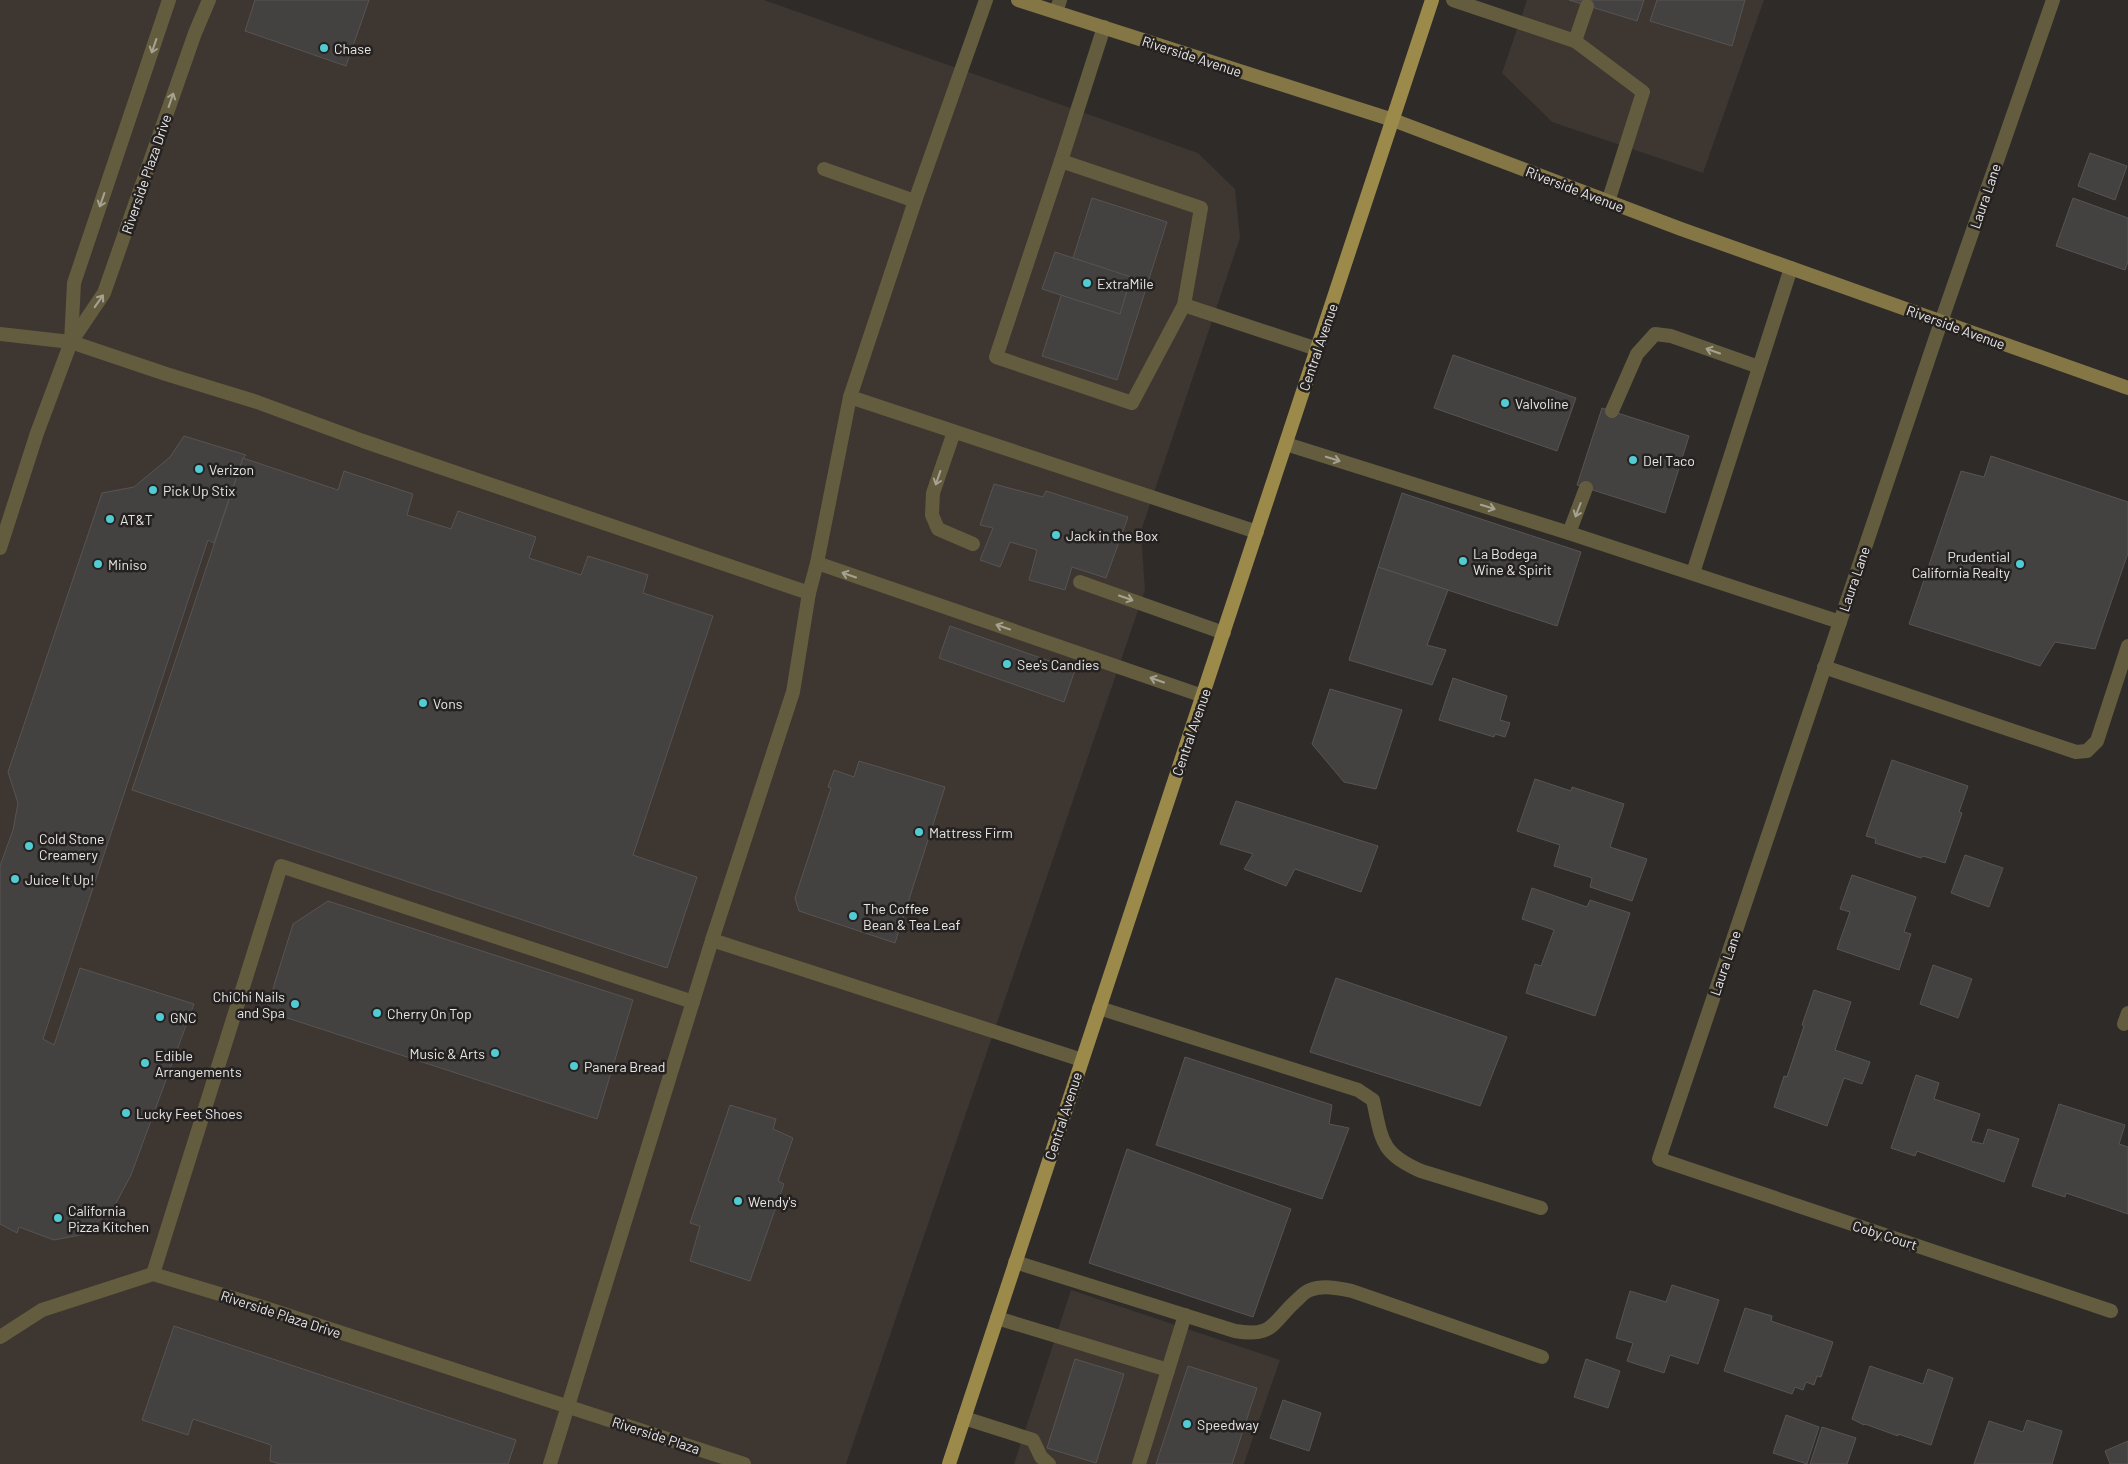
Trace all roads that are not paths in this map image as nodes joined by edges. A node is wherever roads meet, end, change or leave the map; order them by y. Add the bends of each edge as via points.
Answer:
1 (169, 0) edge
2 (209, 0) edge
3 (986, 0) edge
4 (1018, 0) edge
5 (1432, 0) edge
6 (1453, 0) edge
7 (2053, 0) edge
8 (1058, 6) edge
9 (1587, 6) dead end
10 (1104, 28) junction
11 (1575, 41) junction
12 (1393, 120) junction
13 (1061, 160) junction
14 (824, 169) dead end
15 (916, 201) junction
16 (1608, 202) junction
17 (1791, 268) junction
18 (1184, 305) junction
19 (1941, 322) junction
20 (0, 334) edge
21 (71, 342) junction
22 (1318, 349) junction
23 (1759, 366) junction
24 (2128, 388) edge
25 (850, 397) junction
26 (1612, 411) dead end
27 (954, 432) junction
28 (1286, 444) junction
29 (1586, 488) dead end
30 (1257, 532) junction
31 (1569, 533) junction
32 (973, 544) dead end
33 (0, 548) edge
34 (817, 564) junction
35 (1693, 573) junction
36 (1080, 582) dead end
37 (809, 593) junction
38 (1840, 622) junction
39 (1224, 633) junction
40 (2128, 646) edge
41 (1824, 667) junction
42 (1203, 696) junction
43 (712, 940) junction
44 (693, 1002) junction
45 (1099, 1008) junction
46 (1082, 1060) junction
47 (1659, 1159) joint
48 (1541, 1208) dead end
49 (1015, 1262) junction
50 (154, 1274) junction
51 (2111, 1310) dead end
52 (1185, 1315) junction
53 (998, 1318) junction
54 (0, 1336) edge
55 (1542, 1357) dead end
56 (1168, 1370) junction
57 (567, 1406) junction
58 (964, 1418) junction
59 (550, 1464) edge
60 (744, 1464) edge
61 (949, 1464) edge
62 (1049, 1464) edge
63 (1139, 1464) edge

1 -> 21 street, Riverside Plaza Drive via 74,283
21 -> 2 street, Riverside Plaza Drive via 104,293
3 - 15 street
4 - 8 main road, Riverside Avenue
5 - 12 main road, Central Avenue
6 - 11 street
7 - 19 street, Laura Lane
8 - 10 main road, Riverside Avenue
9 - 11 street
10 - 12 main road, Riverside Avenue
10 - 13 street
11 - 16 street via 1643,92
12 - 16 main road, Riverside Avenue
12 - 22 main road, Central Avenue
13 - 18 street via 1201,208
13 - 18 street via 996,357 1132,403
14 - 15 street
15 - 25 street
16 - 17 main road, Riverside Avenue
17 - 19 main road, Riverside Avenue
17 - 23 street
18 - 22 street
19 - 24 main road, Riverside Avenue
19 - 38 street, Laura Lane
20 - 21 street
21 - 33 street, Riverside Plaza Drive
21 - 37 street via 258,402
22 - 28 main road, Central Avenue
23 -> 26 street via 1671,336 1655,334 1636,354
23 - 35 street
25 - 27 street
25 - 34 street
27 - 30 street
27 -> 32 street via 932,493 932,514 938,529
28 - 30 main road, Central Avenue
28 -> 31 street
29 -> 31 street
30 - 39 main road, Central Avenue
31 - 35 street
34 - 37 street
42 -> 34 street
35 - 38 street
36 -> 39 street
37 - 43 street via 794,692
38 - 41 street, Laura Lane
39 - 42 main road, Central Avenue
40 - 41 street via 2097,740 2087,750 2076,752
41 - 47 street, Laura Lane
42 - 45 main road, Central Avenue
43 - 44 street
43 - 46 street
44 - 50 street via 281,866
44 - 57 street
45 - 46 main road, Central Avenue
45 - 48 street via 1358,1090 1373,1100 1382,1140 1403,1163
46 - 49 main road, Central Avenue
47 - 51 street, Coby Court
49 - 52 street
49 - 53 main road, Central Avenue
50 - 54 street via 42,1310
50 - 57 street, Riverside Plaza Drive
52 - 55 street via 1234,1331 1257,1334 1270,1328 1309,1290 1330,1287 1352,1291
52 - 56 street
53 - 56 street
53 - 58 main road, Central Avenue
56 - 63 street
57 - 59 street
57 - 60 street, Riverside Plaza
58 - 61 main road, Central Avenue
58 - 62 street via 1032,1440

